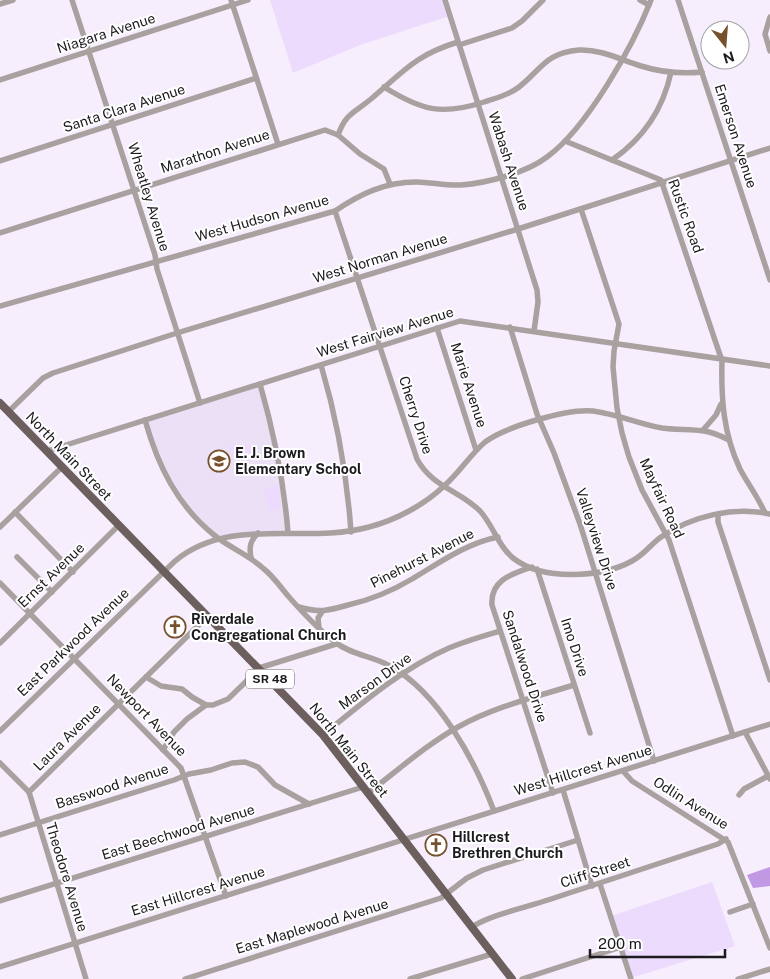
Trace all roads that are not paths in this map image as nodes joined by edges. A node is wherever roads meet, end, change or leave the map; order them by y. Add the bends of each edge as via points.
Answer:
1 (13, 0) edge
2 (72, 0) edge
3 (248, 0) edge
4 (445, 0) edge
5 (543, 0) edge
6 (640, 0) edge
7 (678, 0) edge
8 (232, 2) edge
9 (650, 2) edge
10 (0, 4) edge
11 (770, 17) edge
12 (458, 44) junction
13 (770, 50) edge
14 (89, 51) junction
15 (622, 59) junction
16 (671, 72) junction
17 (702, 72) junction
18 (256, 78) junction
19 (0, 80) edge
20 (384, 87) junction
21 (478, 104) junction
22 (113, 125) junction
23 (338, 134) junction
24 (565, 141) junction
25 (278, 144) junction
26 (770, 148) edge
27 (612, 160) junction
28 (0, 161) edge
29 (731, 161) junction
30 (501, 176) junction
31 (662, 183) junction
32 (390, 184) junction
33 (134, 190) junction
34 (581, 209) junction
35 (335, 211) junction
36 (518, 229) junction
37 (0, 233) edge
38 (156, 262) junction
39 (358, 278) junction
40 (770, 280) edge
41 (0, 306) edge
42 (510, 327) junction
43 (437, 328) junction
44 (534, 331) junction
45 (177, 333) junction
46 (616, 343) junction
47 (380, 346) junction
48 (721, 358) junction
49 (321, 365) junction
50 (770, 366) edge
51 (260, 384) junction
52 (200, 403) junction
53 (722, 404) junction
54 (1, 406) edge
55 (8, 412) junction
56 (618, 417) junction
57 (145, 420) junction
58 (540, 420) junction
59 (703, 430) junction
60 (728, 440) junction
61 (476, 450) junction
62 (47, 451) junction
63 (62, 467) junction
64 (444, 487) junction
65 (15, 512) junction
66 (718, 514) junction
67 (768, 514) edge
68 (120, 525) junction
69 (0, 527) edge
70 (352, 532) junction
71 (258, 533) junction
72 (288, 533) junction
73 (666, 534) junction
74 (498, 537) junction
75 (221, 539) junction
76 (17, 557) dead end
77 (252, 558) junction
78 (534, 568) junction
79 (164, 571) junction
80 (73, 572) junction
81 (595, 573) junction
82 (0, 583) edge
83 (52, 592) junction
84 (299, 607) junction
85 (322, 612) junction
86 (30, 614) junction
87 (208, 616) junction
88 (320, 628) junction
89 (500, 630) junction
90 (0, 643) edge
91 (336, 644) junction
92 (74, 659) junction
93 (260, 668) junction
94 (403, 673) junction
95 (146, 677) junction
96 (770, 680) edge
97 (574, 685) junction
98 (523, 702) junction
99 (118, 704) junction
100 (206, 705) junction
101 (770, 724) edge
102 (453, 730) junction
103 (0, 731) edge
104 (745, 732) junction
105 (590, 734) dead end
106 (323, 735) junction
107 (733, 736) junction
108 (163, 750) junction
109 (654, 761) junction
110 (0, 763) edge
111 (623, 771) junction
112 (184, 776) junction
113 (769, 778) edge
114 (365, 790) junction
115 (563, 790) junction
116 (29, 792) junction
117 (553, 793) junction
118 (740, 795) dead end
119 (309, 804) junction
120 (494, 811) junction
121 (38, 823) junction
122 (0, 835) edge
123 (205, 836) junction
124 (404, 840) junction
125 (578, 840) junction
126 (726, 840) junction
127 (56, 883) junction
128 (600, 884) junction
129 (592, 886) junction
130 (446, 895) junction
131 (226, 896) junction
132 (0, 901) edge
133 (753, 904) junction
134 (730, 912) dead end
135 (472, 927) junction
136 (75, 943) junction
137 (621, 947) junction
138 (770, 948) edge
139 (492, 954) junction
140 (0, 967) edge
141 (770, 969) edge
142 (200, 977) edge
143 (86, 979) edge
144 (185, 979) edge
145 (410, 979) edge
146 (512, 979) edge
147 (522, 979) edge
148 (631, 979) edge
149 (738, 979) edge

1 - 10 street
2 - 14 street, Wheatley Avenue
3 - 8 street, Niagara Avenue
4 - 12 street, Wabash Avenue
5 - 12 street via 512,28
6 - 9 street
7 - 17 street, Emerson Avenue
8 - 14 street, Niagara Avenue
8 - 18 street
9 - 15 street, West Hudson Avenue
11 - 13 street via 765,32
12 - 20 street via 436,49 415,61
12 - 21 street, Wabash Avenue
14 - 19 street, Niagara Avenue
14 - 22 street, Wheatley Avenue
15 - 16 street
15 - 21 street via 592,51 563,53 542,64 516,89
15 - 24 street, West Hudson Avenue via 594,104
16 - 17 street
16 - 27 street via 665,97 651,123 631,146
17 - 29 street, Emerson Avenue
18 - 22 street, Santa Clara Avenue
18 - 25 street
20 - 21 street via 426,108 455,110
20 - 23 street via 343,121
21 - 30 street, Wabash Avenue
22 - 28 street, Santa Clara Avenue
22 - 33 street, Wheatley Avenue
23 - 25 street, Marathon Avenue via 325,130
23 - 32 street via 360,154 384,169
24 - 27 street, Rustic Road
24 - 30 street, West Hudson Avenue via 537,164
25 - 33 street, Marathon Avenue
26 - 29 street, West Norman Avenue
27 - 31 street, Rustic Road via 658,178
29 - 31 street, West Norman Avenue
29 - 40 street, Emerson Avenue
30 - 32 street, West Hudson Avenue via 462,185
30 - 36 street, Wabash Avenue
31 - 34 street, West Norman Avenue
31 - 48 street, Rustic Road
32 - 35 street, West Hudson Avenue via 361,194
33 - 37 street, Marathon Avenue
33 - 38 street, Wheatley Avenue
34 - 36 street, West Norman Avenue
34 - 46 street, Mayfair Road via 618,322
35 - 38 street, West Hudson Avenue
35 - 39 street, Cherry Drive
36 - 39 street, West Norman Avenue
36 - 44 street, Wabash Avenue via 537,290
38 - 41 street, West Hudson Avenue
38 - 45 street, Wheatley Avenue
39 - 45 street, West Norman Avenue
39 - 47 street, Cherry Drive
42 - 43 street, West Fairview Avenue via 464,321
42 - 44 street, West Fairview Avenue
42 - 58 street, Valleyview Drive
43 - 47 street, West Fairview Avenue
43 - 61 street, Marie Avenue
44 - 46 street, West Fairview Avenue
45 - 52 street, Wheatley Avenue
45 - 55 street, West Norman Avenue via 48,374
46 - 48 street, West Fairview Avenue
46 - 56 street, Mayfair Road via 614,381
47 - 49 street, West Fairview Avenue
47 - 64 street, Cherry Drive via 417,459 430,478
48 - 50 street, West Fairview Avenue
48 - 53 street, Rustic Road
49 - 51 street, West Fairview Avenue
49 - 70 street via 341,446
51 - 52 street, West Fairview Avenue
51 - 72 street via 278,453
52 - 57 street, West Fairview Avenue
53 - 59 street
53 - 60 street, Rustic Road
54 - 55 main road, North Main Street / SR 48
55 - 62 main road, North Main Street / SR 48
56 - 58 street, East Parkwood Avenue via 591,410
56 - 59 street, East Parkwood Avenue via 664,428
56 - 73 street, Mayfair Road via 635,474
57 - 62 street, West Fairview Avenue
57 - 75 street via 172,489 193,515
58 - 61 street, East Parkwood Avenue via 504,431
58 - 81 street, Valleyview Drive
59 - 60 street, East Parkwood Avenue
60 - 67 street, Rustic Road
61 - 64 street, East Parkwood Avenue
62 - 63 main road, North Main Street / SR 48
63 - 65 street
63 - 68 main road, North Main Street / SR 48
64 - 70 street, East Parkwood Avenue via 404,513
64 - 74 street, Cherry Drive via 476,507
65 - 69 street
65 - 80 street
66 - 67 street, Cherry Drive
66 - 73 street, Cherry Drive via 684,524
66 - 96 street
68 - 79 main road, North Main Street / SR 48
68 - 80 street, Ernst Avenue
70 - 72 street, East Parkwood Avenue via 324,535
71 - 72 street, East Parkwood Avenue
71 - 75 street, East Parkwood Avenue
71 - 77 street via 249,550
73 - 81 street, Cherry Drive via 634,560
73 - 107 street, Mayfair Road
74 - 78 street, Cherry Drive via 510,555
74 - 85 street, Pinehurst Avenue via 463,550 379,595
75 - 77 street
75 - 79 street, East Parkwood Avenue via 191,550
76 - 83 street
77 - 84 street
78 - 81 street, Cherry Drive via 559,574
78 - 89 street, Sandalwood Drive via 504,578 494,589 492,605
78 - 97 street, Imo Drive
79 - 87 main road, North Main Street / SR 48
79 - 92 street, East Parkwood Avenue
80 - 83 street, Ernst Avenue
81 - 109 street, Valleyview Drive
82 - 86 street, Newport Avenue
83 - 86 street, Ernst Avenue
84 - 85 street, Pinehurst Avenue
84 - 88 street
85 - 88 street via 318,618
86 - 90 street, Ernst Avenue
86 - 92 street, Newport Avenue
87 - 93 main road, North Main Street / SR 48
87 - 95 street, Laura Avenue
88 - 91 street
89 - 94 street, Marson Drive via 448,648
89 - 98 street, Sandalwood Drive
91 - 93 street
91 - 94 street
92 - 99 street, Newport Avenue
92 - 103 street, East Parkwood Avenue
93 - 100 street via 228,699
93 - 106 main road, North Main Street / SR 48
94 - 102 street
94 - 106 street, Marson Drive
95 - 99 street, Laura Avenue
95 - 100 street via 161,686 182,689
97 - 98 street, East Beechwood Avenue
97 - 105 street, Imo Drive
98 - 102 street, East Beechwood Avenue via 490,712
98 - 117 street, Sandalwood Drive
99 - 108 street, Newport Avenue
99 - 116 street, Laura Avenue
100 - 108 street via 179,726
101 - 104 street, West Hillcrest Avenue
102 - 114 street, East Beechwood Avenue
102 - 120 street via 480,777
104 - 107 street, West Hillcrest Avenue
104 - 113 street
106 - 114 main road, North Main Street / SR 48
107 - 109 street, West Hillcrest Avenue
108 - 112 street, Newport Avenue via 181,768
109 - 111 street, West Hillcrest Avenue
110 - 116 street, Theodore Avenue
111 - 115 street, West Hillcrest Avenue
111 - 126 street, Odlin Avenue via 632,781
112 - 119 street, Basswood Avenue via 237,762 249,763 275,785
112 - 121 street, Basswood Avenue
112 - 123 street, Newport Avenue
113 - 118 street via 748,786
114 - 119 street, East Beechwood Avenue
114 - 124 main road, North Main Street / SR 48
115 - 117 street, West Hillcrest Avenue
115 - 125 street
116 - 121 street, Theodore Avenue
117 - 120 street, West Hillcrest Avenue
119 - 123 street, East Beechwood Avenue
120 - 124 street, West Hillcrest Avenue
121 - 122 street, Basswood Avenue
121 - 127 street, Theodore Avenue
123 - 127 street, East Beechwood Avenue
123 - 131 street, Newport Avenue
124 - 130 main road, North Main Street / SR 48
124 - 131 street, East Hillcrest Avenue
125 - 129 street
125 - 130 street, East Maplewood Avenue via 482,870
126 - 128 street, Cliff Street
126 - 133 street, Odlin Avenue
127 - 132 street, East Beechwood Avenue
127 - 136 street, Theodore Avenue
128 - 129 street, Cliff Street
128 - 137 street
129 - 135 street, Cliff Street
130 - 135 main road, North Main Street / SR 48
130 - 142 street, East Maplewood Avenue
131 - 136 street, East Hillcrest Avenue
133 - 134 street
133 - 138 street, Odlin Avenue
135 - 139 main road, North Main Street / SR 48
136 - 140 street, East Hillcrest Avenue
136 - 143 street, Theodore Avenue
137 - 147 street
137 - 148 street
139 - 145 street
139 - 146 main road, North Main Street / SR 48
141 - 149 street
142 - 144 street, East Maplewood Avenue

